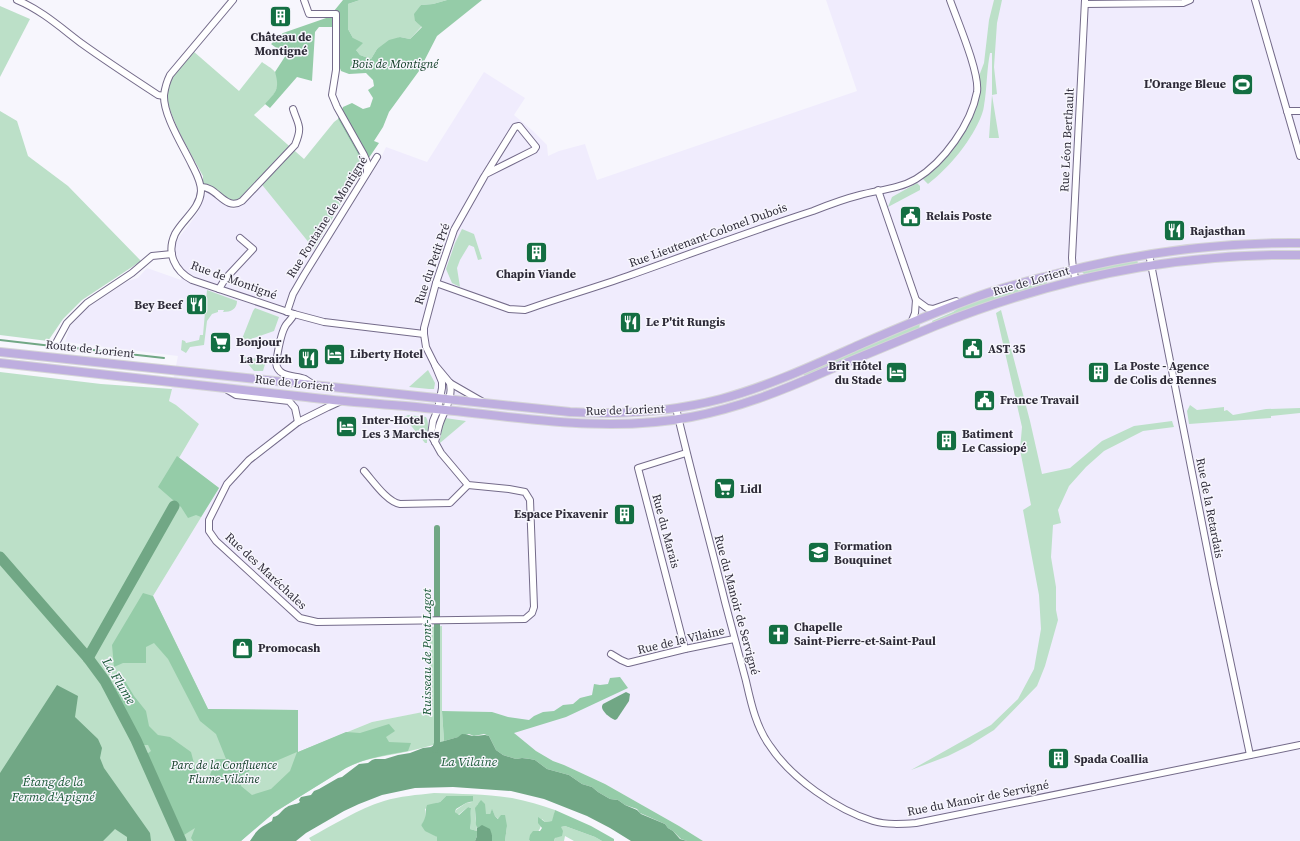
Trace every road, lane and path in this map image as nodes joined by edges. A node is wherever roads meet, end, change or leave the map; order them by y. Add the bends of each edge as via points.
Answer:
1 (17, 0) edge
2 (233, 0) edge
3 (304, 0) edge
4 (950, 0) edge
5 (1190, 0) edge
6 (1255, 0) edge
7 (1085, 2) edge
8 (164, 96) junction
9 (293, 108) dead end
10 (1287, 111) junction
11 (1300, 111) edge
12 (1300, 156) edge
13 (377, 157) dead end
14 (367, 172) junction
15 (486, 174) junction
16 (201, 187) junction
17 (878, 190) junction
18 (240, 238) dead end
19 (1300, 243) edge
20 (172, 254) junction
21 (1149, 254) junction
22 (1300, 255) edge
23 (1151, 265) junction
24 (1073, 269) junction
25 (1076, 281) junction
26 (436, 283) junction
27 (219, 289) junction
28 (980, 296) junction
29 (916, 300) junction
30 (287, 312) junction
31 (294, 314) junction
32 (923, 318) junction
33 (911, 323) junction
34 (920, 332) junction
35 (424, 334) junction
36 (55, 345) dead end
37 (0, 352) edge
38 (0, 363) edge
39 (435, 365) junction
40 (178, 371) joint
41 (798, 372) junction
42 (147, 379) joint
43 (800, 382) junction
44 (450, 383) junction
45 (315, 386) junction
46 (223, 387) junction
47 (440, 398) junction
48 (450, 399) junction
49 (343, 401) junction
50 (486, 404) junction
51 (676, 408) junction
52 (442, 410) junction
53 (570, 412) junction
54 (679, 419) junction
55 (298, 422) junction
56 (569, 422) junction
57 (686, 453) junction
58 (364, 471) dead end
59 (468, 486) junction
60 (734, 639) junction
61 (686, 649) junction
62 (611, 654) dead end
63 (1300, 745) edge
64 (1250, 755) junction

1 - 8 street via 51,19 81,43 158,95
2 - 8 street via 170,75
3 - 14 street via 309,14 336,14 336,70 332,95 364,154
4 - 17 street, Rue Lieutenant-Colonel Dubois via 975,70 977,90 973,106 956,140 937,162 916,179 896,188
5 - 7 street via 1183,3
6 - 10 street
7 - 24 street, Rue Léon Berthault
8 - 16 street via 167,113
9 - 16 street via 300,129 295,144 242,201 228,203 209,188
10 - 11 street
10 - 12 street
13 - 14 street, Rue Fontaine de Montigné
14 - 30 street, Rue Fontaine de Montigné via 296,287
15 - 15 street, Rue du Petit Pré via 534,150 536,147 520,126 515,127
15 - 26 street, Rue du Petit Pré via 454,230
16 - 20 street via 197,205 175,235
17 - 26 street, Rue Lieutenant-Colonel Dubois via 525,310 510,309
17 - 29 street
18 - 27 street via 253,249
19 - 21 main road, Rue de Lorient via 1215,246
20 - 27 street, Rue de Montigné via 176,266 182,273 192,280
20 - 36 street via 152,256 132,273 87,303 67,323
21 - 23 street
21 - 24 main road, Rue de Lorient
22 - 23 main road, Rue de Lorient via 1222,256
23 - 25 main road, Rue de Lorient
23 - 64 street, Rue de la Retardais
24 - 25 street, Rue Léon Berthault
24 - 28 main road, Rue de Lorient
25 - 34 main road, Rue de Lorient via 1006,300
26 - 35 street, Rue du Petit Pré via 425,320
27 - 30 street, Rue de Montigné
28 - 29 street, Rue de Lorient via 973,295 933,309
28 - 32 main road, Rue de Lorient
29 - 33 street
30 - 31 street, Rue de Montigné
31 - 35 street, Rue de Montigné via 324,322
31 - 45 street via 285,327 276,363 278,370 285,375 305,379
32 - 33 main road, Rue de Lorient
32 - 34 street
33 - 41 main road, Rue de Lorient
34 - 43 main road, Rue de Lorient
35 - 39 street, Rue du Petit Pré via 428,353
37 - 40 main road, Route de Lorient
38 - 42 main road, Route de Lorient
39 - 44 street, Rue du Petit Pré
39 - 47 street, Rue du Petit Pré via 442,385
40 - 45 main road, Rue de Lorient
41 - 43 street
41 - 51 main road, Rue de Lorient via 739,394
42 - 46 main road, Rue de Lorient
43 - 54 main road, Rue de Lorient via 740,405
44 - 48 street
44 - 50 street, Rue du Petit Pré
45 - 47 main road, Rue de Lorient
46 - 49 main road, Rue de Lorient
46 - 55 street via 236,395 289,401 295,408
47 - 48 main road, Rue de Lorient
47 - 52 street
48 - 50 main road, Rue de Lorient
48 - 52 street
49 - 52 main road, Rue de Lorient
49 - 55 street, Rue des Maréchales
50 - 53 main road, Rue de Lorient
51 - 53 main road, Rue de Lorient via 616,414
51 - 54 street, Rue du Manoir de Servigné
52 - 56 main road, Rue de Lorient
52 - 59 street via 433,421 431,435
53 - 56 main road
54 - 56 main road, Rue de Lorient via 622,424
54 - 57 street, Rue du Manoir de Servigné
55 - 59 street, Rue des Maréchales via 249,460 227,484 209,520 209,531 216,541 300,618 317,622 524,619 532,613 534,607 531,517 528,496 525,492 509,489
57 - 60 street, Rue du Manoir de Servigné
57 - 61 street, Rue du Marais via 638,468
58 - 59 street via 389,499 400,504 450,503
60 - 61 street, Rue de la Vilaine
60 - 64 street, Rue du Manoir de Servigné via 759,727 779,758 789,770 817,792 854,814 875,821 916,823
61 - 62 street, Rue de la Vilaine via 628,663
63 - 64 street, Rue du Manoir de Servigné

